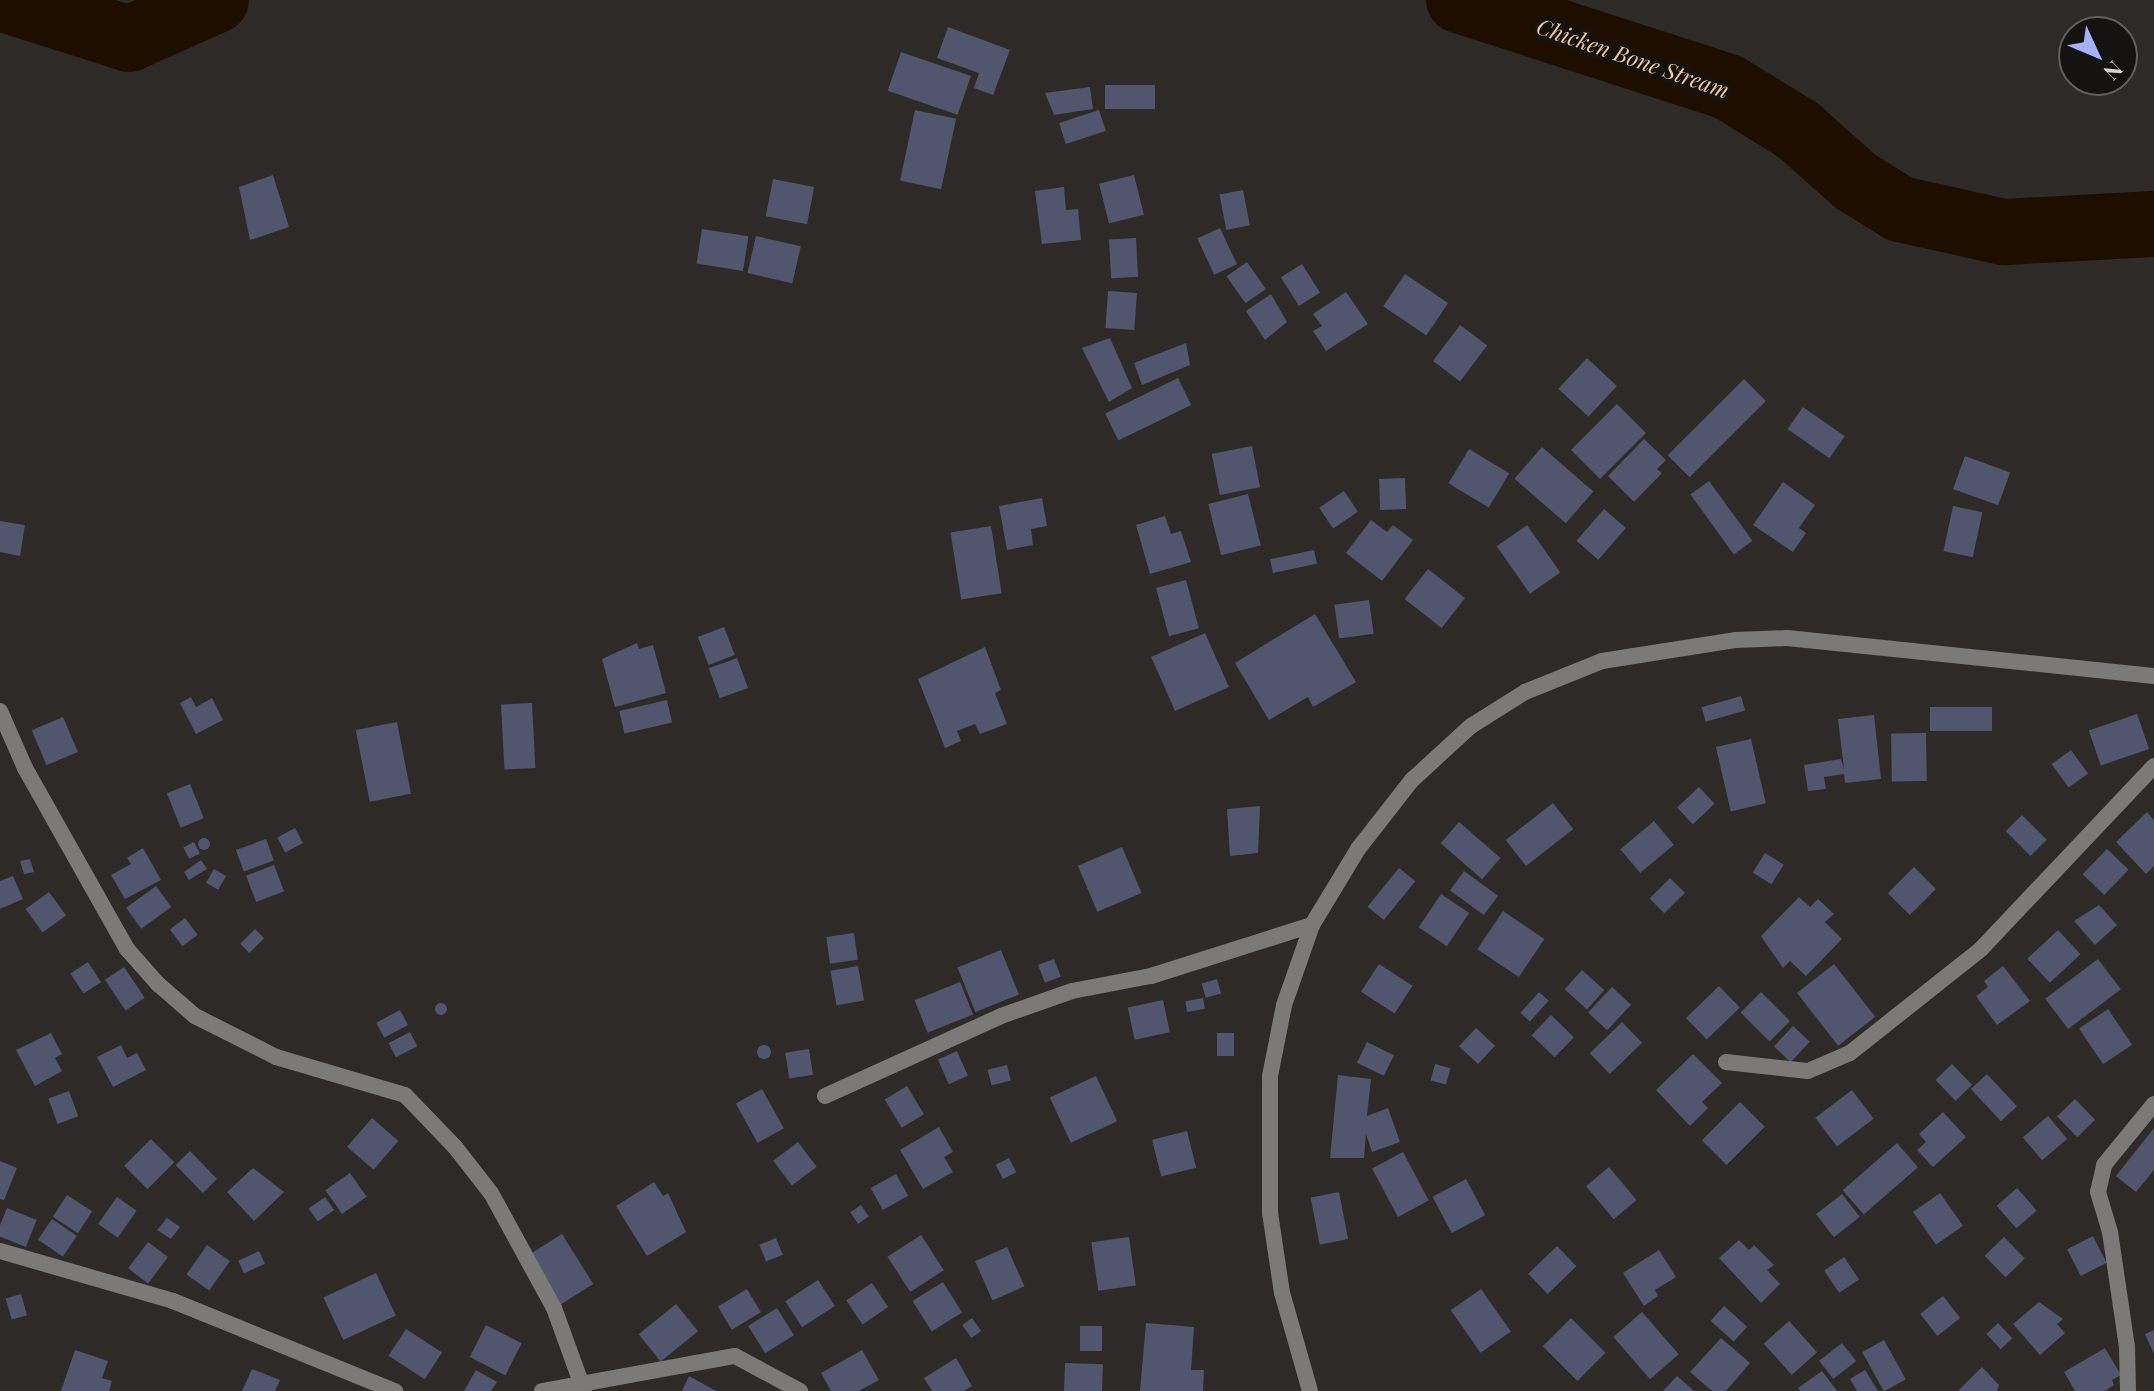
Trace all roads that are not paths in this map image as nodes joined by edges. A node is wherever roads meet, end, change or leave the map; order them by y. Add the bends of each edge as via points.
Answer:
1 (2154, 676) edge
2 (0, 711) edge
3 (2154, 766) edge
4 (1312, 925) junction
5 (1726, 1062) dead end
6 (825, 1096) dead end
7 (2154, 1104) edge
8 (0, 1251) edge
9 (583, 1387) edge
10 (395, 1391) edge
11 (542, 1391) edge
12 (800, 1391) edge
13 (1310, 1391) edge
14 (2128, 1391) edge

1 - 4 street via 1787,638 1736,640 1602,661 1525,692 1451,744 1412,780 1358,849
2 - 9 street via 25,768 138,961 195,1016 276,1057 405,1095 491,1193 554,1308
3 - 5 street via 1981,949 1850,1053 1808,1071
4 - 6 street via 1151,976 1072,991 1001,1016
4 - 13 street via 1284,1005 1270,1076 1268,1148 1282,1293
7 - 14 street via 2104,1165 2098,1192 2112,1246
8 - 10 street via 173,1301
9 - 11 street
9 - 12 street via 735,1356

